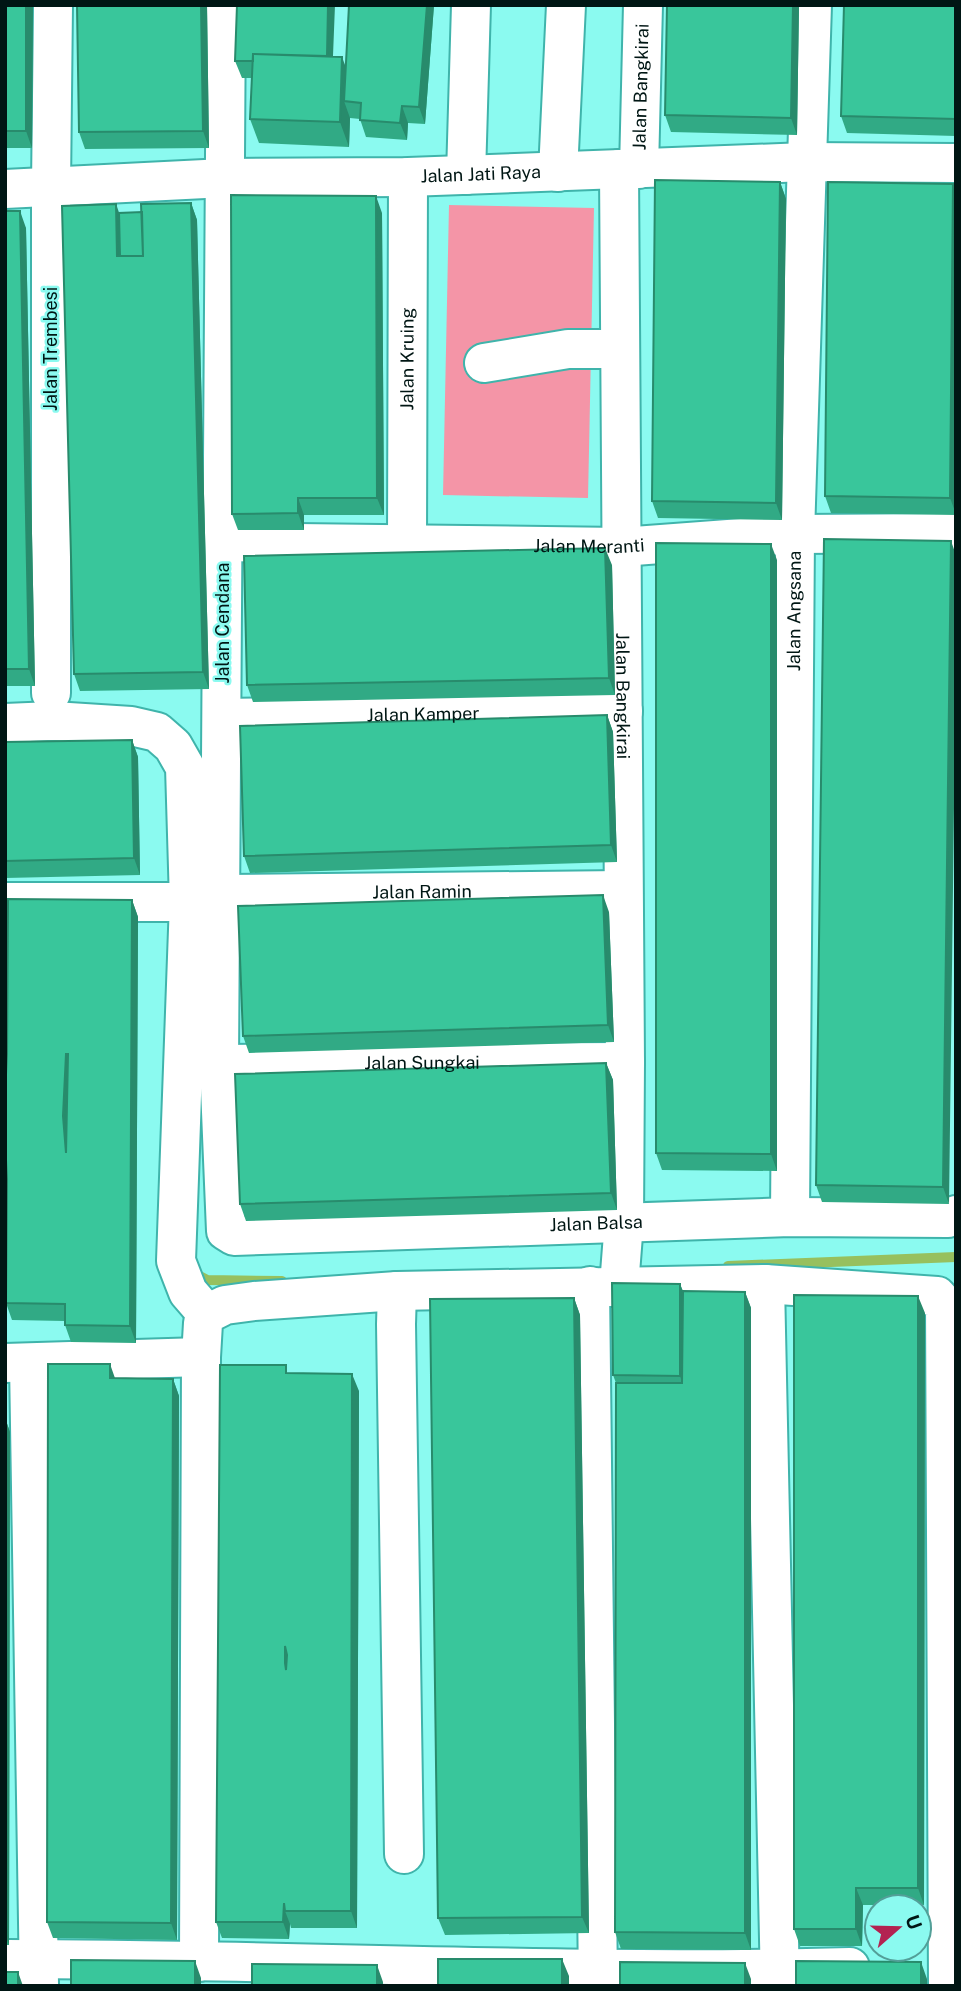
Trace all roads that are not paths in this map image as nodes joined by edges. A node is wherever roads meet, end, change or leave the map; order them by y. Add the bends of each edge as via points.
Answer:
1 (53, 5) edge
2 (226, 5) edge
3 (471, 5) edge
4 (566, 5) edge
5 (643, 5) edge
6 (812, 5) edge
7 (806, 162) junction
8 (956, 163) edge
9 (629, 169) junction
10 (558, 172) junction
11 (467, 175) junction
12 (408, 177) junction
13 (225, 178) junction
14 (51, 187) junction
15 (5, 188) edge
16 (620, 349) junction
17 (484, 363) dead end
18 (956, 533) edge
19 (795, 534) junction
20 (223, 542) junction
21 (407, 543) junction
22 (621, 547) junction
23 (51, 693) dead end
24 (623, 711) junction
25 (222, 718) junction
26 (5, 723) edge
27 (623, 890) junction
28 (205, 898) junction
29 (5, 902) edge
30 (625, 1062) junction
31 (219, 1064) junction
32 (956, 1215) edge
33 (789, 1217) junction
34 (623, 1228) junction
35 (234, 1236) joint
36 (610, 1282) junction
37 (765, 1284) junction
38 (397, 1291) junction
39 (207, 1314) junction
40 (201, 1357) junction
41 (17, 1363) edge
42 (404, 1854) dead end
43 (878, 1966) edge
44 (28, 1968) edge
45 (943, 1969) edge
46 (220, 1970) edge
47 (409, 1976) edge
48 (598, 1977) edge
49 (780, 1977) edge

1 - 14 street, Jalan Trembesi
2 - 13 street, Jalan Cendana
3 - 11 street
4 - 10 street
5 - 9 street, Jalan Bangkirai
6 - 7 street, Jalan Angsana
7 - 8 street, Jalan Jati Raya
7 - 9 street, Jalan Jati Raya
7 - 19 street, Jalan Angsana
9 - 10 street, Jalan Jati Raya
9 - 16 street, Jalan Bangkirai
10 - 11 street, Jalan Jati Raya
11 - 12 street, Jalan Jati Raya
12 - 13 street, Jalan Jati Raya
12 - 21 street, Jalan Kruing
13 - 14 street, Jalan Jati Raya
13 - 20 street, Jalan Cendana
14 - 15 street, Jalan Jati Raya
14 - 23 street, Jalan Trembesi
16 - 17 street via 568,349
16 - 22 street, Jalan Bangkirai
18 - 19 street, Jalan Meranti
19 - 22 street, Jalan Meranti
19 - 33 street, Jalan Angsana
20 - 21 street, Jalan Meranti
20 - 25 street, Jalan Cendana
21 - 22 street, Jalan Meranti
22 - 24 street, Jalan Bangkirai
24 - 25 street, Jalan Kamper
24 - 27 street, Jalan Bangkirai
25 - 28 street, Jalan Cendana
26 - 28 street via 53,721 157,732 173,746 185,767
27 - 28 street, Jalan Ramin
27 - 30 street, Jalan Bangkirai
28 - 29 street, Jalan Ramin
28 - 31 street, Jalan Cendana
28 - 39 street via 176,1261 188,1292
30 - 31 street, Jalan Sungkai
30 - 34 street, Jalan Bangkirai
31 - 35 street, Jalan Cendana via 224,1225
32 - 33 street, Jalan Balsa
33 - 34 street, Jalan Balsa
34 - 35 street, Jalan Balsa
34 - 36 street, Jalan Bangkirai
36 - 37 street
36 - 38 street
36 - 48 street, Jalan Bangkirai
37 - 45 street via 937,1296 945,1305
37 - 49 street
38 - 39 street via 254,1301 225,1305
38 - 42 street
39 - 40 street
40 - 41 street
40 - 46 street
41 - 44 street
43 - 49 street
44 - 46 street
46 - 47 street
47 - 48 street
48 - 49 street

